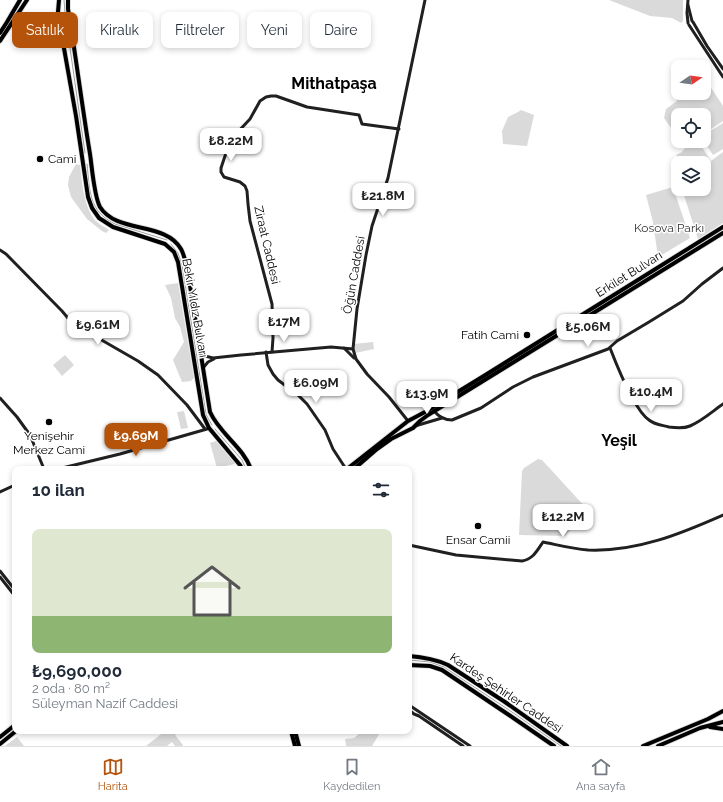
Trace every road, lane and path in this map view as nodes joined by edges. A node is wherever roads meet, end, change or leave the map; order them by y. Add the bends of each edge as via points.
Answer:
1 (20, 0) edge
2 (27, 0) edge
3 (59, 0) edge
4 (68, 0) edge
5 (425, 0) edge
6 (688, 1) edge
7 (693, 22) junction
8 (688, 24) junction
9 (0, 33) edge
10 (0, 41) edge
11 (723, 69) edge
12 (723, 77) edge
13 (399, 130) junction
14 (723, 227) edge
15 (723, 233) edge
16 (0, 250) edge
17 (723, 268) edge
18 (344, 348) junction
19 (610, 348) junction
20 (352, 349) junction
21 (200, 351) junction
22 (266, 352) junction
23 (272, 352) junction
24 (215, 358) junction
25 (356, 359) junction
26 (203, 369) junction
27 (0, 398) edge
28 (723, 404) edge
29 (434, 411) junction
30 (428, 415) junction
31 (441, 418) junction
32 (408, 421) junction
33 (207, 428) junction
34 (400, 428) junction
35 (413, 428) junction
36 (402, 433) junction
37 (43, 466) edge
38 (78, 466) edge
39 (240, 466) edge
40 (250, 466) edge
41 (344, 466) edge
42 (350, 466) edge
43 (357, 466) edge
44 (12, 486) edge
45 (0, 492) edge
46 (723, 515) edge
47 (412, 546) edge
48 (0, 571) edge
49 (0, 577) edge
50 (12, 586) edge
51 (12, 592) edge
52 (412, 656) edge
53 (412, 664) edge
54 (477, 684) junction
55 (473, 691) junction
56 (412, 707) edge
57 (412, 712) edge
58 (721, 712) edge
59 (723, 722) edge
60 (12, 727) edge
61 (705, 727) junction
62 (723, 729) edge
63 (12, 734) edge
64 (292, 734) edge
65 (296, 734) edge
66 (0, 737) edge
67 (0, 744) edge
68 (295, 746) edge
69 (299, 746) edge
70 (463, 746) edge
71 (470, 746) edge
72 (554, 746) edge
73 (567, 746) edge
74 (642, 746) edge
75 (658, 746) edge

1 - 9 main road
2 - 10 main road
3 - 33 main road, Bekir Yıldız Bulvarı via 58,12 90,205 97,216 108,224 163,243 175,253
4 - 21 main road, Bekir Yıldız Bulvarı via 98,203 114,219 168,236 180,247 188,273
5 - 13 street, Öğün Caddesi
6 - 7 street
6 - 8 street
7 - 8 street via 689,21
7 - 11 street
8 - 12 street
13 - 20 street, Öğün Caddesi via 386,186 372,226
13 - 23 street, Ziraat Caddesi via 362,124 358,115 308,107 278,96 269,96 260,101 250,119 229,144 221,171 224,177 240,182 247,191 250,221 272,304
14 - 32 main road, Erkilet Bulvarı
15 - 29 main road, Erkilet Bulvarı
16 - 33 street via 8,255 72,323 158,375
17 - 19 street via 683,300 617,341
18 - 20 street
18 - 23 street
18 - 25 street
19 - 28 street via 633,399 645,416 654,423 677,428 692,426
19 - 31 street via 526,380 468,414 452,420
20 - 25 street, Öğün Caddesi
21 - 24 street via 208,357
21 - 26 main road, Bekir Yıldız Bulvarı
22 - 23 street
22 - 24 street
22 - 41 street via 273,375 307,404 325,430
24 - 26 street
25 - 32 street, Öğün Caddesi
26 - 40 main road, Bekir Yıldız Bulvarı via 212,415
27 - 37 street via 30,435
29 - 30 main road, Erkilet Bulvarı
29 - 31 street
30 - 31 street
30 - 35 main road, Erkilet Bulvarı
31 - 35 street
32 - 34 main road, Erkilet Bulvarı
32 - 35 main road via 414,422
32 - 35 main road via 407,428
33 - 38 street
33 - 39 main road, Bekir Yıldız Bulvarı
34 - 36 main road via 404,430
34 - 42 main road, Erkilet Bulvarı
35 - 36 main road, Erkilet Bulvarı
36 - 43 main road, Erkilet Bulvarı via 377,449
44 - 45 street
46 - 47 street via 678,534 630,547 586,550 543,542 532,557 520,562 442,553
48 - 50 street
49 - 51 street
52 - 54 main road, Kardeş Şehirler Caddesi via 439,661
53 - 55 main road, Kardeş Şehirler Caddesi via 439,669
54 - 55 street
54 - 73 main road, Kardeş Şehirler Caddesi
55 - 72 main road, Kardeş Şehirler Caddesi
56 - 71 street
57 - 70 street
58 - 59 street via 720,718
58 - 74 main road
59 - 61 main road
60 - 66 main road
61 - 62 main road
61 - 75 main road
63 - 67 main road
64 - 68 main road
65 - 69 main road

